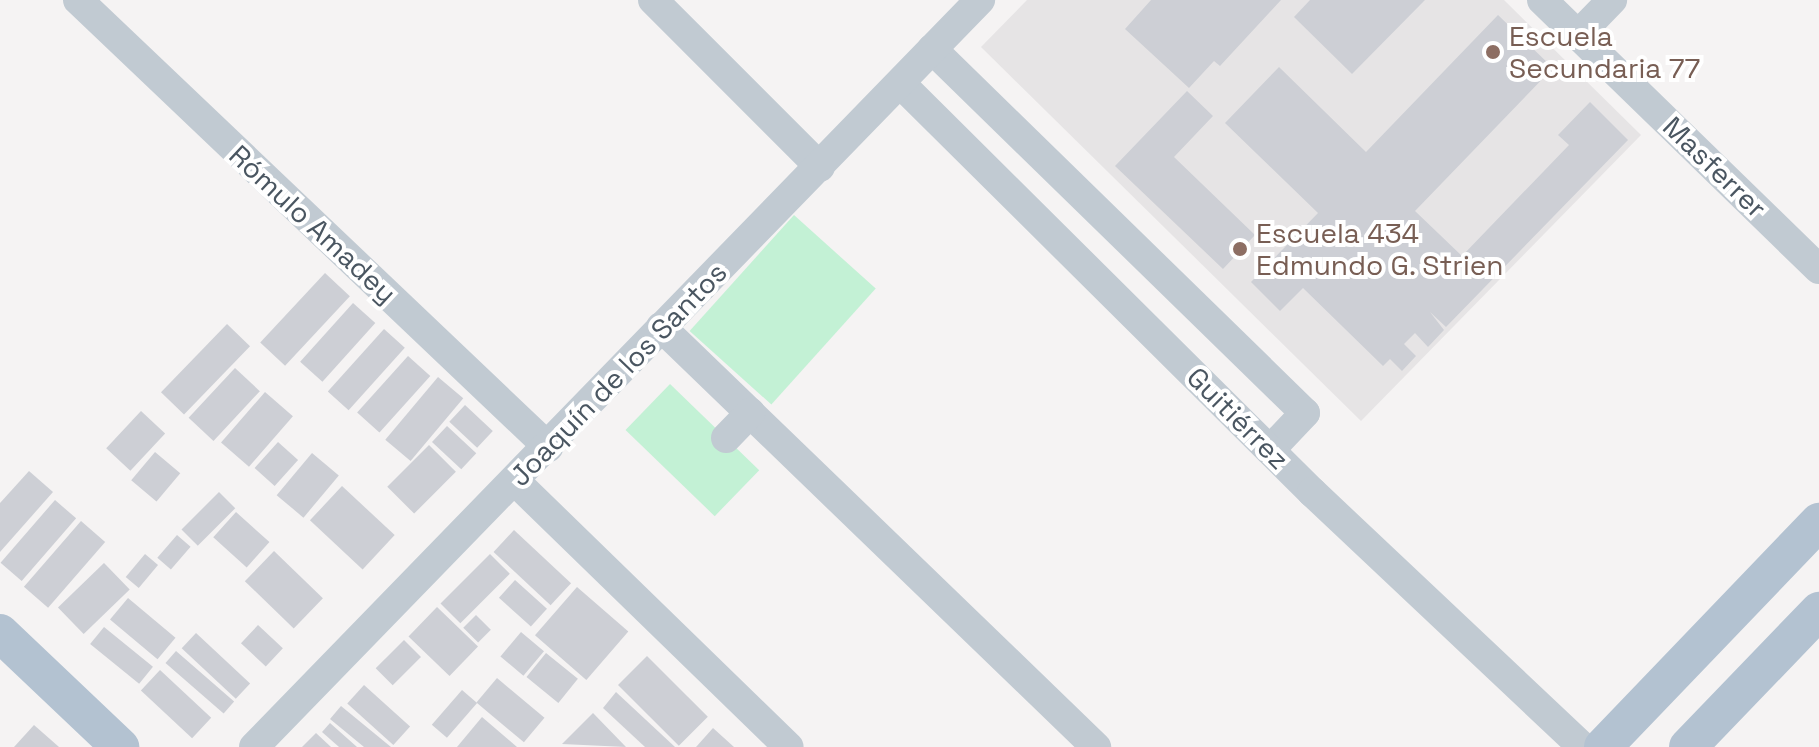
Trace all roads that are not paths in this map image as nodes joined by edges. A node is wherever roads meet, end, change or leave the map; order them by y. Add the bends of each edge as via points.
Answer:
1 (78, 0) edge
2 (653, 0) edge
3 (980, 0) edge
4 (1542, 0) edge
5 (1612, 0) edge
6 (1578, 35) junction
7 (932, 49) junction
8 (900, 83) junction
9 (820, 167) junction
10 (1819, 269) edge
11 (661, 327) junction
12 (750, 413) junction
13 (726, 438) dead end
14 (548, 447) junction
15 (1270, 450) junction
16 (514, 480) junction
17 (1819, 522) edge
18 (1819, 611) edge
19 (0, 633) edge
20 (120, 747) edge
21 (254, 747) edge
22 (789, 747) edge
23 (1096, 747) edge
24 (1583, 747) edge
25 (1603, 747) edge
26 (1688, 747) edge

1 - 14 street, Rómulo Amadey
2 - 9 street
3 - 7 street, Joaquín de los Santos
4 - 6 street, Masferrer
5 - 6 street
6 - 10 street, Masferrer
7 - 8 street, Joaquín de los Santos
7 - 15 street via 1305,413
8 - 9 street, Joaquín de los Santos
8 - 15 street, Guitiérrez
9 - 11 street, Joaquín de los Santos
11 - 12 street
11 - 14 street, Joaquín de los Santos
12 - 13 street
12 - 23 street
14 - 16 street, Joaquín de los Santos
15 - 24 street, Guitiérrez
16 - 21 street, Joaquín de los Santos
16 - 22 street
17 - 25 main road
18 - 26 main road
19 - 20 main road

